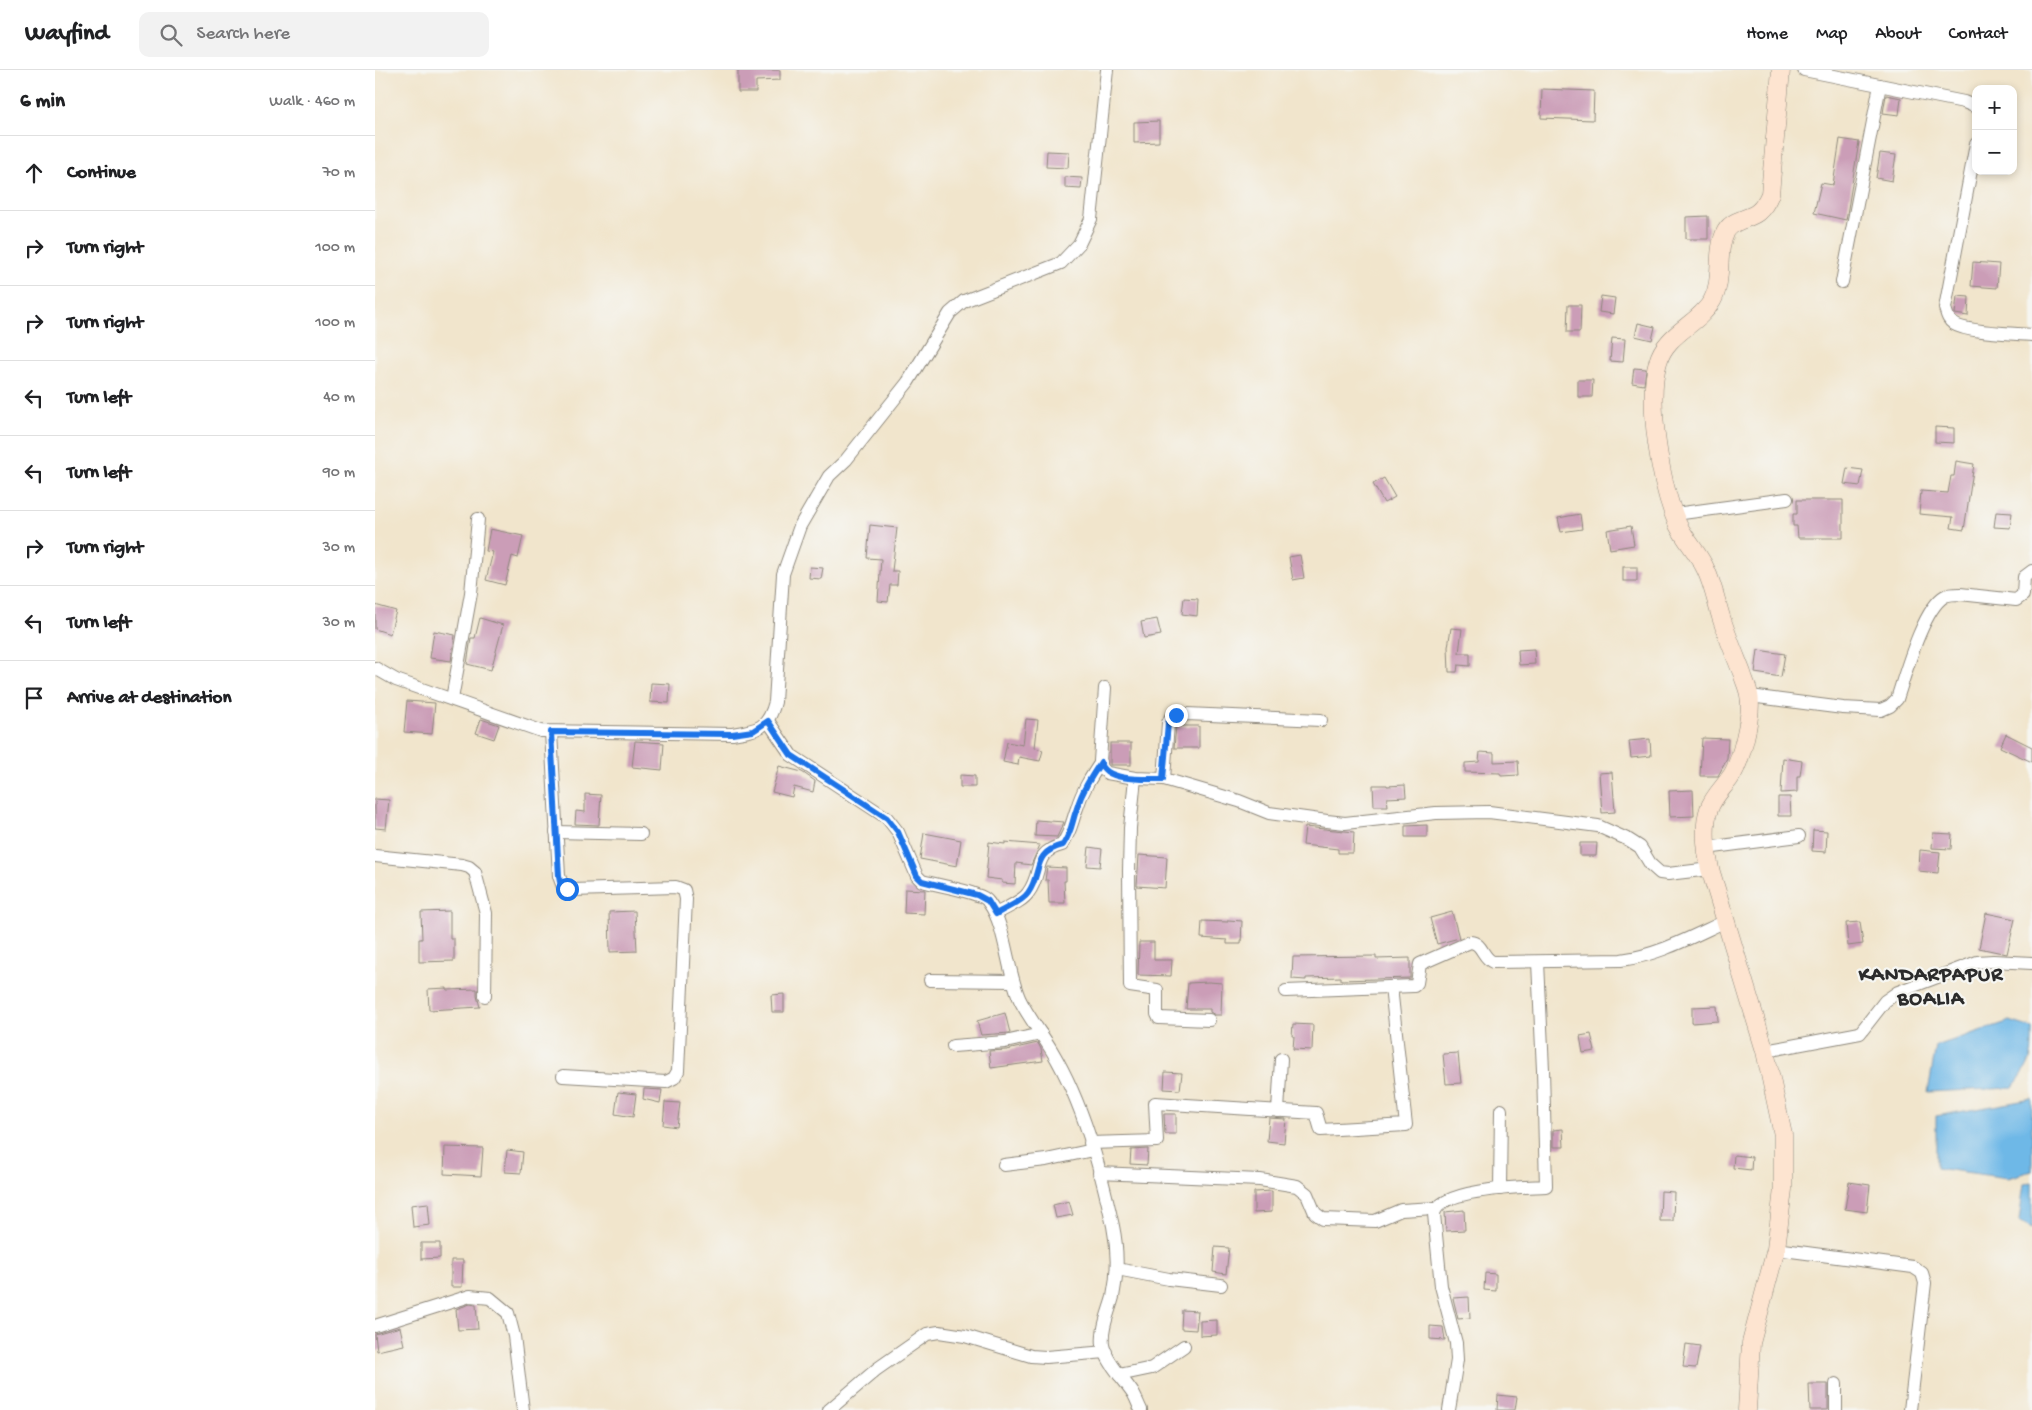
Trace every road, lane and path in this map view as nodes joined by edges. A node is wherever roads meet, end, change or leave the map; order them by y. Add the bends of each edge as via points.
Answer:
1 (1107, 70) edge
2 (1781, 70) edge
3 (1804, 70) edge
4 (1880, 85) junction
5 (1972, 105) edge
6 (1972, 165) edge
7 (1843, 282) dead end
8 (2032, 335) edge
9 (1787, 499) dead end
10 (1675, 514) junction
11 (478, 519) dead end
12 (2032, 571) edge
13 (375, 668) edge
14 (1105, 688) dead end
15 (1750, 696) junction
16 (452, 699) junction
17 (1321, 720) dead end
18 (768, 721) junction
19 (551, 732) junction
20 (1101, 762) junction
21 (1135, 778) junction
22 (1163, 779) junction
23 (556, 832) junction
24 (641, 834) dead end
25 (1799, 836) dead end
26 (1706, 848) junction
27 (375, 856) edge
28 (1710, 869) junction
29 (996, 914) junction
30 (1726, 921) junction
31 (1538, 962) junction
32 (2032, 963) edge
33 (929, 980) dead end
34 (1013, 981) junction
35 (1391, 987) junction
36 (1286, 990) dead end
37 (485, 996) dead end
38 (1209, 1020) dead end
39 (1041, 1034) junction
40 (953, 1046) dead end
41 (1765, 1051) junction
42 (1281, 1058) dead end
43 (563, 1076) dead end
44 (1501, 1110) dead end
45 (1278, 1111) junction
46 (1091, 1146) junction
47 (1004, 1165) dead end
48 (1099, 1174) junction
49 (1500, 1189) junction
50 (1435, 1208) junction
51 (1776, 1249) junction
52 (1117, 1269) junction
53 (1221, 1285) dead end
54 (375, 1326) edge
55 (1184, 1346) dead end
56 (1106, 1352) junction
57 (1119, 1375) junction
58 (1836, 1384) dead end
59 (523, 1410) edge
60 (829, 1410) edge
61 (1141, 1410) edge
62 (1449, 1410) edge
63 (1747, 1410) edge
64 (1836, 1410) edge
65 (1910, 1410) edge

1 - 18 street via 1091,219 1079,244 1061,263 964,300 950,313 908,382 846,460 829,476 800,526 783,574 775,702
2 - 10 street via 1770,194 1757,213 1733,223 1727,230 1714,299 1705,312 1666,345 1658,362 1654,394 1656,436
3 - 4 street
4 - 5 street
4 - 7 street
6 - 8 street via 1945,308 1947,318 1968,329
9 - 10 street
10 - 15 street via 1706,570
11 - 16 street via 471,592
12 - 15 street via 2024,577 2023,595 2016,600 1960,594 1943,597 1917,636 1897,699 1881,710
13 - 16 street via 396,680
14 - 20 street
15 - 26 street via 1741,757 1708,810
16 - 19 street
17 - 22 street via 1187,714 1171,717
18 - 19 street via 753,731 732,734
18 - 29 street via 791,755 887,818 898,832 922,881 977,895 988,901
19 - 23 street
20 - 21 street via 1107,773
20 - 29 street via 1085,787 1071,831 1063,845 1051,848 1041,859 1027,894
21 - 22 street
21 - 38 street via 1130,828 1130,986 1157,990 1159,1018
22 - 28 street via 1269,813 1345,823 1436,812 1489,812 1598,826 1640,847 1660,873
23 - 24 street
23 - 43 street via 559,876 563,887 572,890 676,887 684,890 686,899 678,1071 674,1078 666,1082
25 - 26 street
26 - 28 street
27 - 37 street via 462,865 475,872 486,913
28 - 30 street
29 - 34 street
30 - 31 street via 1641,957
30 - 41 street
31 - 35 street via 1489,961 1479,945 1470,942 1420,964 1414,986
31 - 49 street via 1546,1186
32 - 41 street via 1977,962 1898,992 1885,1001 1861,1033
33 - 34 street
34 - 39 street
35 - 36 street
35 - 45 street via 1405,1125 1321,1130 1316,1113
39 - 40 street via 1005,1042
39 - 46 street via 1070,1088
41 - 51 street via 1783,1135 1783,1189
42 - 45 street
44 - 49 street
45 - 46 street via 1155,1103 1157,1141
46 - 47 street via 1046,1160
46 - 48 street
48 - 50 street via 1259,1180 1297,1186 1307,1194 1315,1213 1323,1219 1375,1221 1401,1210
48 - 52 street via 1113,1228
49 - 50 street via 1449,1199
50 - 62 street via 1433,1223 1441,1286 1456,1343 1457,1360
51 - 63 street via 1751,1343
51 - 65 street via 1913,1267 1922,1273 1925,1283
52 - 53 street
52 - 56 street via 1103,1331
54 - 59 street via 470,1296 490,1298 508,1313
55 - 57 street via 1152,1368
56 - 57 street
56 - 60 street via 1031,1356 965,1336 939,1332 927,1334 877,1369
57 - 61 street
58 - 64 street

